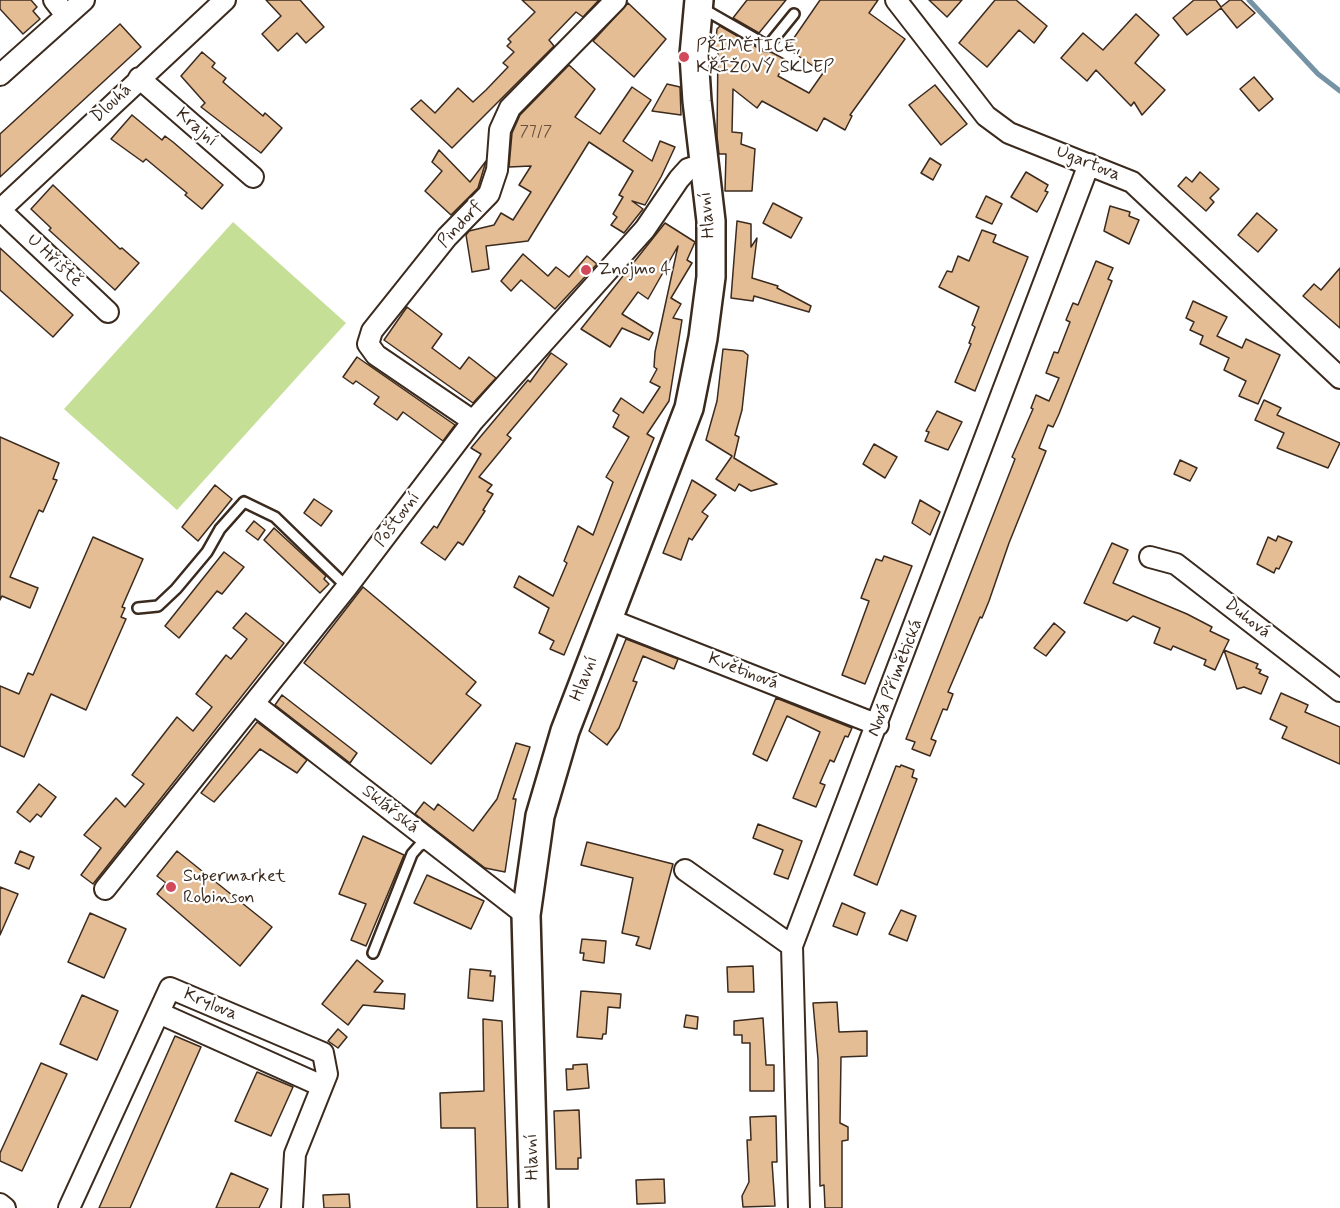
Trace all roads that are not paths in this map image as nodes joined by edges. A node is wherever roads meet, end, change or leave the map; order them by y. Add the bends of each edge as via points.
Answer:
1 (84, 0) edge
2 (225, 0) edge
3 (616, 0) edge
4 (896, 0) edge
5 (699, 3) edge
6 (60, 7) edge
7 (794, 14) dead end
8 (0, 75) edge
9 (139, 78) junction
10 (703, 164) junction
11 (1089, 164) junction
12 (253, 177) dead end
13 (0, 210) edge
14 (108, 312) dead end
15 (1340, 378) edge
16 (473, 421) junction
17 (1150, 557) dead end
18 (347, 587) junction
19 (138, 608) dead end
20 (608, 619) junction
21 (1340, 691) edge
22 (254, 704) junction
23 (878, 725) junction
24 (430, 840) junction
25 (686, 870) dead end
26 (105, 889) dead end
27 (526, 915) junction
28 (792, 946) junction
29 (373, 953) dead end
30 (159, 1013) junction
31 (322, 1086) junction
32 (0, 1204) edge
33 (5, 1208) edge
34 (69, 1208) edge
35 (292, 1208) edge
36 (534, 1208) edge
37 (799, 1208) edge

1 - 6 street
2 - 9 street, Dlouhá
3 - 16 street, Pindorf via 510,108 500,130 497,170 489,194 447,237 372,331 368,344 376,355
4 - 11 street, Ugartova via 986,116 1009,132
5 - 7 lane via 768,46
5 - 10 main road, Hlavní via 694,55
6 - 8 street
9 - 12 street, Krajní
9 - 13 street, Dlouhá
10 - 16 street, Poštovní via 688,169 679,179 645,228
10 - 20 main road, Hlavní via 711,221 711,277 689,408
11 - 15 street, Ugartova via 1132,182
11 - 23 street, Nová Přímětická
13 - 14 street, U Hřiště
16 - 18 street, Poštovní
17 - 21 street, Duhová via 1176,564
18 - 19 lane via 275,517 244,502 176,589 158,606
18 - 22 street, Poštovní
20 - 23 street, Květinová
20 - 27 main road, Hlavní via 565,731 540,816
22 - 24 street, Sklářská
22 - 26 street, Poštovní
23 - 28 street, Nová Přímětická
24 - 27 street, Sklářská
24 - 29 lane via 412,854
25 - 28 street
27 - 36 main road, Hlavní
28 - 37 street, Nová Přímětická
30 - 31 street
30 - 31 street, Krylova via 171,988 323,1053 327,1074
30 - 34 street, Krylova
31 - 35 street, Krylova via 295,1154
32 - 33 street

